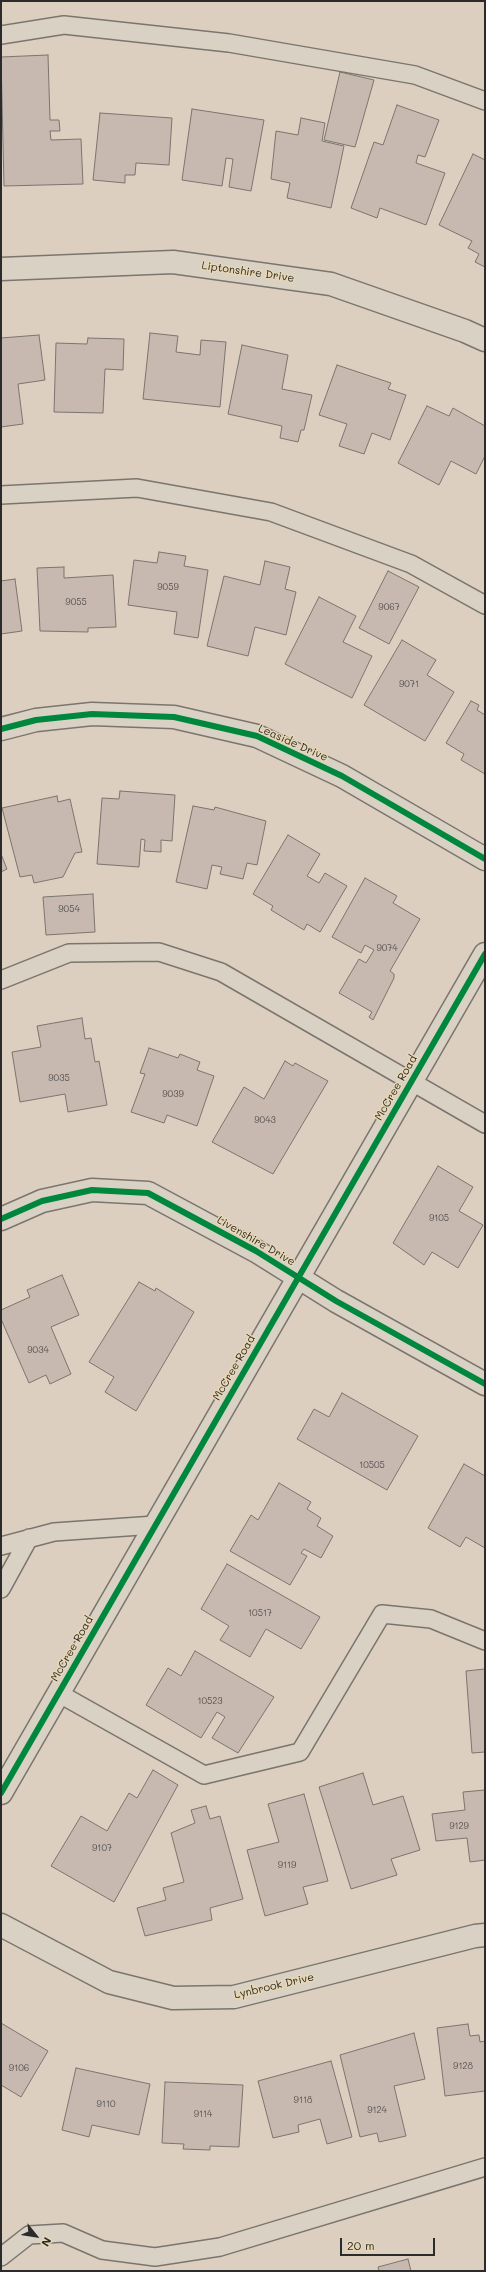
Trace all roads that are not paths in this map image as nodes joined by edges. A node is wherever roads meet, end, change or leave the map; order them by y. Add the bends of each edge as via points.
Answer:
1 (1, 35) edge
2 (485, 101) edge
3 (1, 269) edge
4 (485, 340) edge
5 (1, 495) edge
6 (485, 605) edge
7 (1, 729) edge
8 (485, 859) edge
9 (485, 954) edge
10 (1, 980) edge
11 (412, 1081) junction
12 (485, 1124) edge
13 (1, 1219) edge
14 (299, 1277) junction
15 (485, 1384) edge
16 (155, 1525) junction
17 (29, 1538) junction
18 (1, 1546) edge
19 (1, 1589) edge
20 (485, 1642) edge
21 (58, 1693) junction
22 (1, 1793) edge
23 (1, 1925) edge
24 (485, 1936) edge
25 (485, 2167) edge
26 (1, 2257) edge

1 - 2 lane via 64,25 229,43 415,75
3 - 4 street, Liptonshire Drive via 173,262 331,284
5 - 6 lane via 137,488 270,512 411,564
7 - 8 street, Leaside Drive via 36,720 92,714 174,717 257,736 342,776
9 - 11 street, McCree Road
10 - 11 lane via 68,953 159,952 221,972
11 - 12 lane
11 - 14 street, McCree Road
13 - 14 street, Livenshire Drive via 42,1201 92,1190 148,1193
14 - 15 street, Livenshire Drive via 336,1301
14 - 16 street, McCree Road
16 - 17 lane via 54,1532
16 - 21 street, McCree Road
17 - 18 lane
17 - 19 lane
20 - 21 lane via 431,1619 382,1614 300,1752 204,1775
21 - 22 street, McCree Road
23 - 24 street, Lynbrook Drive via 109,1982 173,1998 234,1997 476,1936
25 - 26 lane via 220,2247 155,2257 102,2250 63,2233 36,2234 29,2235

